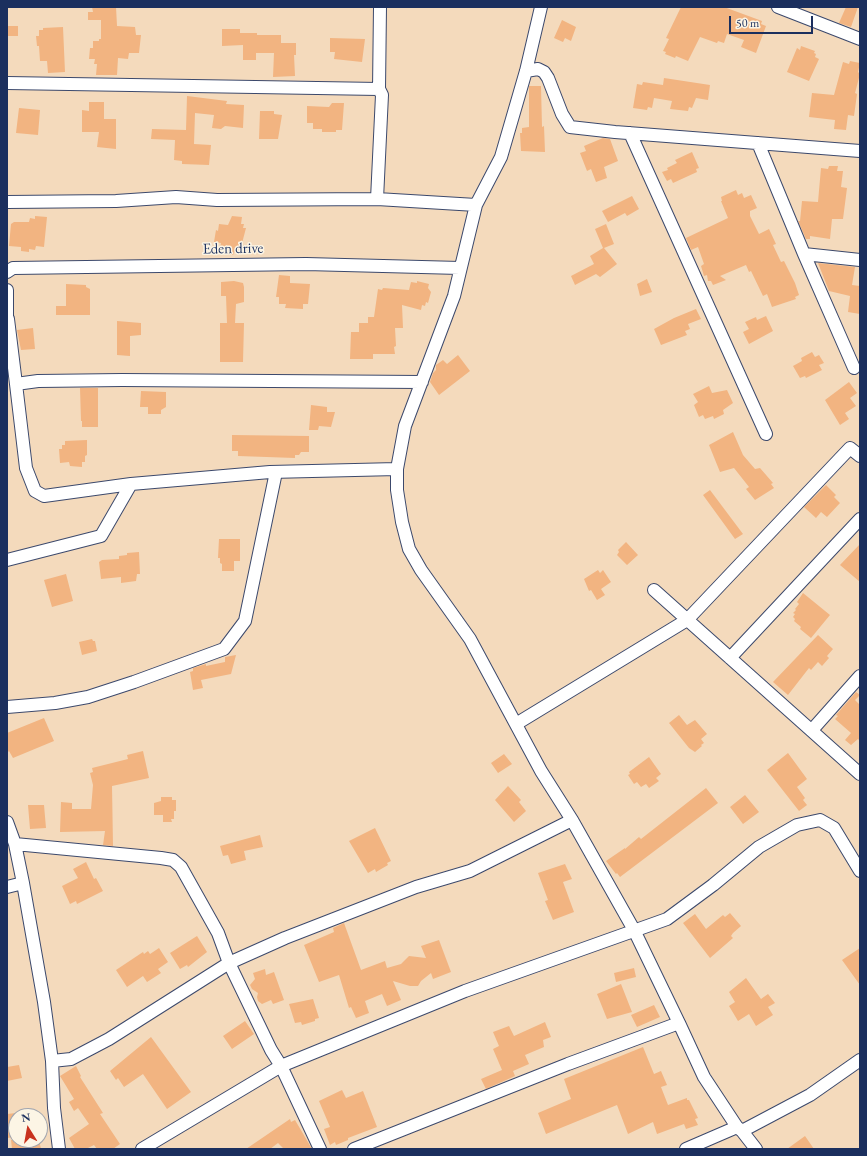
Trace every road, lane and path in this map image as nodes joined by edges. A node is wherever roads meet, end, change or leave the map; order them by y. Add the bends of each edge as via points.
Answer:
1 (380, 7) edge
2 (541, 7) edge
3 (778, 7) edge
4 (860, 39) edge
5 (526, 71) junction
6 (7, 83) edge
7 (380, 89) junction
8 (630, 133) junction
9 (758, 143) junction
10 (860, 151) edge
11 (377, 199) junction
12 (7, 202) edge
13 (476, 205) junction
14 (804, 254) junction
15 (860, 260) edge
16 (460, 268) junction
17 (7, 272) edge
18 (7, 290) edge
19 (7, 319) edge
20 (854, 368) dead end
21 (422, 382) junction
22 (16, 384) junction
23 (766, 434) dead end
24 (860, 456) edge
25 (397, 469) junction
26 (276, 472) junction
27 (131, 484) junction
28 (860, 519) edge
29 (7, 560) edge
30 (654, 590) dead end
31 (687, 620) junction
32 (730, 658) junction
33 (860, 676) edge
34 (7, 707) edge
35 (516, 724) junction
36 (812, 730) junction
37 (860, 774) edge
38 (572, 820) junction
39 (7, 823) edge
40 (15, 844) junction
41 (860, 871) edge
42 (23, 883) junction
43 (7, 887) edge
44 (634, 930) junction
45 (229, 963) junction
46 (679, 1023) junction
47 (860, 1060) edge
48 (52, 1061) junction
49 (281, 1066) junction
50 (739, 1129) junction
51 (59, 1149) edge
52 (142, 1149) edge
53 (320, 1149) edge
54 (354, 1149) edge
55 (686, 1149) edge
56 (756, 1149) edge

1 - 7 street
2 - 5 street
3 - 4 street
5 - 8 street via 538,69 544,72 570,127
5 - 13 street via 500,157
6 - 7 street
7 - 11 street via 382,95
8 - 9 street
8 - 23 street
9 - 10 street
9 - 14 street
11 - 12 street via 217,200 176,197 116,201
11 - 13 street
13 - 16 street
14 - 15 street
14 - 20 street
16 - 17 street, Eden drive via 282,265 13,268
16 - 21 street via 454,296
18 - 19 street
19 - 22 street
21 - 22 street via 122,380 38,381
21 - 25 street via 405,426
22 - 27 street via 26,468 35,492 44,496 56,496
24 - 31 street via 850,448
25 - 26 street
25 - 35 street via 397,490 409,549 470,639
26 - 27 street
26 - 34 street via 245,621 224,649 88,696 55,703
27 - 29 street via 101,536
28 - 32 street
30 - 31 street
31 - 32 street
31 - 35 street
32 - 36 street
33 - 36 street
35 - 38 street via 541,771
36 - 37 street
38 - 44 street
38 - 45 street via 470,871 416,887 285,938
39 - 40 street
40 - 42 street
40 - 45 street via 87,849 173,860 189,879 218,934
41 - 44 street via 834,828 820,820 797,825 759,847 667,919
42 - 43 street
42 - 48 street
44 - 46 street
44 - 49 street via 465,991
45 - 48 street via 109,1039 71,1059
45 - 49 street
46 - 50 street via 704,1077
46 - 54 street
47 - 50 street via 810,1095
48 - 51 street
49 - 52 street
49 - 53 street
50 - 55 street
50 - 56 street

